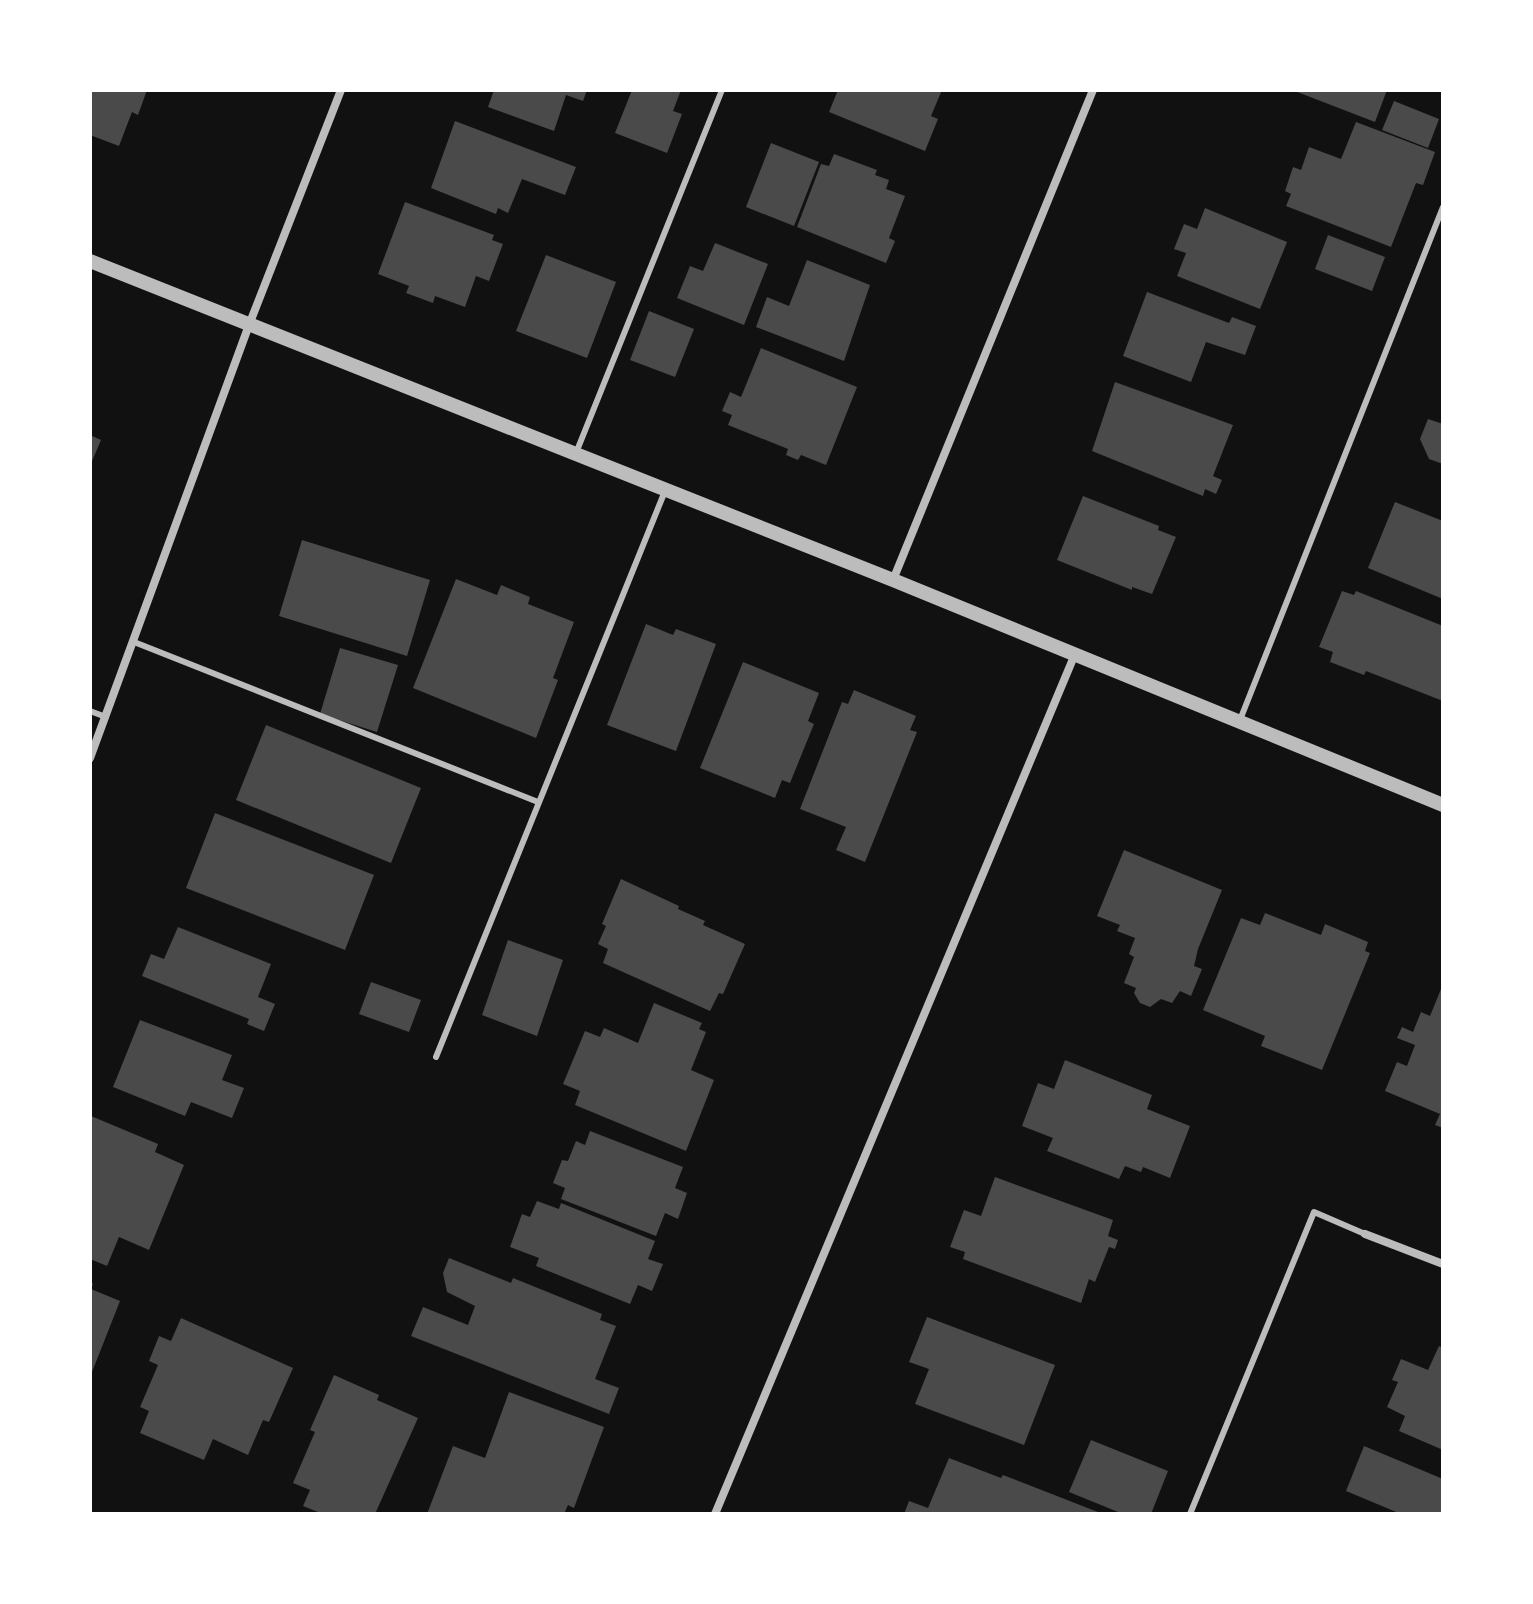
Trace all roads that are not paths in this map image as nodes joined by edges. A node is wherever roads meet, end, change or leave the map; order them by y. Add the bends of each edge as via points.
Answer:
1 (341, 90) edge
2 (722, 90) edge
3 (1093, 90) edge
4 (1443, 207) edge
5 (90, 261) edge
6 (249, 325) junction
7 (575, 456) junction
8 (665, 491) junction
9 (893, 580) junction
10 (134, 642) junction
11 (1075, 654) junction
12 (90, 711) edge
13 (106, 717) junction
14 (1240, 720) junction
15 (90, 758) edge
16 (538, 802) junction
17 (1443, 805) edge
18 (436, 1057) dead end
19 (1365, 1234) joint
20 (1443, 1264) edge
21 (715, 1514) edge
22 (1190, 1514) edge

1 - 6 street
2 - 7 lane
3 - 9 street
4 - 14 lane
5 - 6 street
6 - 7 street
6 - 10 street
7 - 8 street
8 - 9 street
8 - 16 lane
9 - 11 street
10 - 13 street
10 - 16 lane
11 - 14 street
11 - 21 street
12 - 13 lane
13 - 15 street
14 - 17 street
16 - 18 lane
19 - 20 street
19 - 22 lane via 1314,1212

